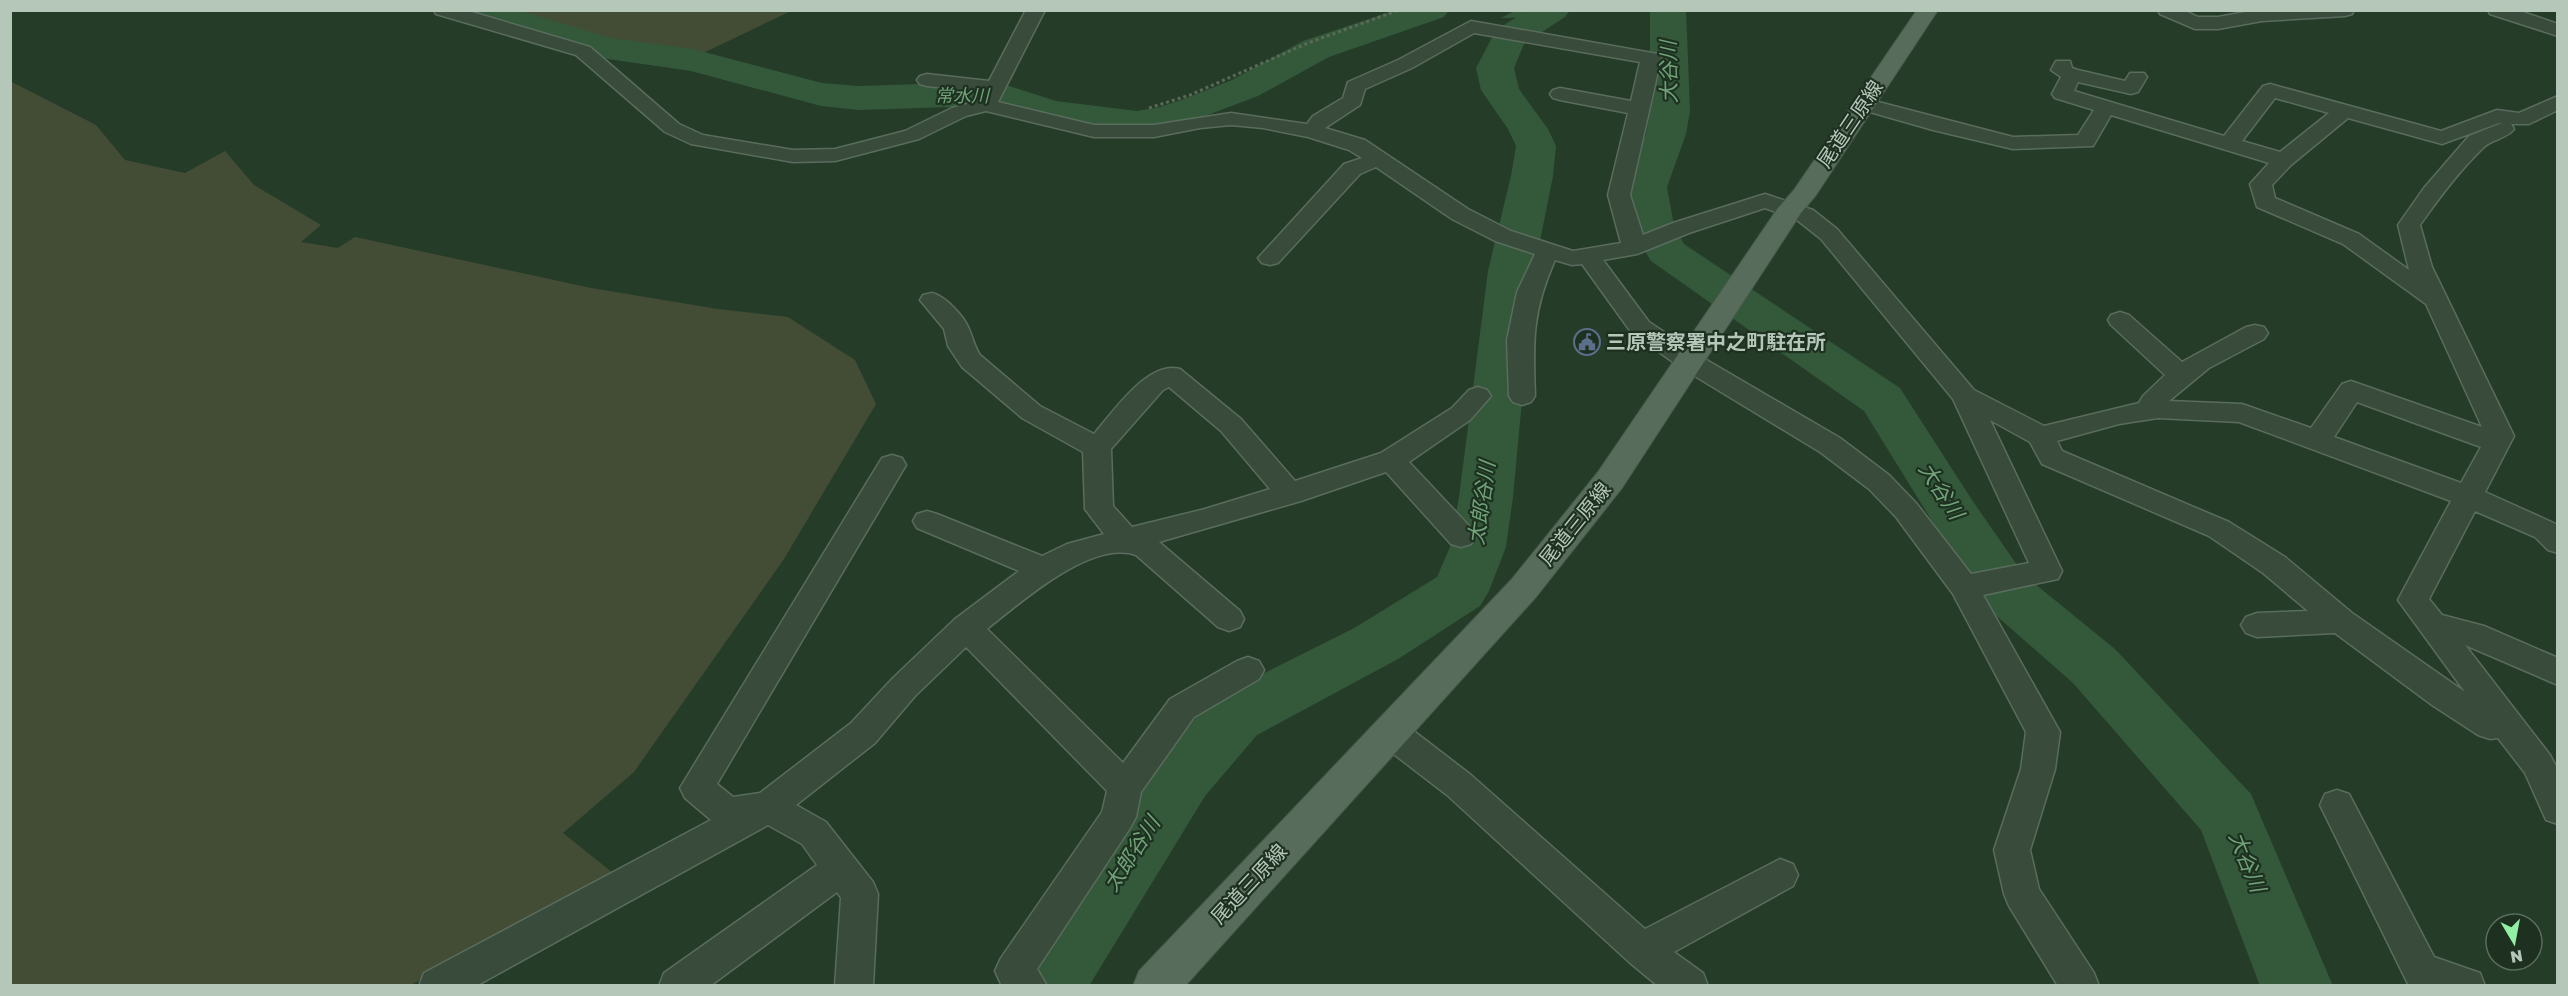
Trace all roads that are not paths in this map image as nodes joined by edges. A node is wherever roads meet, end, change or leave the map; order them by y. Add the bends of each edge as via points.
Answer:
1 (443, 10) edge
2 (1036, 10) edge
3 (1928, 10) edge
4 (2167, 10) edge
5 (2345, 10) edge
6 (2497, 10) edge
7 (2558, 30) edge
8 (2137, 77) dead end
9 (927, 80) dead end
10 (1560, 94) dead end
11 (991, 96) junction
12 (2558, 102) edge
13 (1863, 104) junction
14 (2106, 107) junction
15 (1639, 109) junction
16 (2344, 111) junction
17 (2522, 120) junction
18 (1312, 131) junction
19 (2229, 143) junction
20 (1378, 159) junction
21 (2283, 160) junction
22 (1791, 208) junction
23 (1541, 248) junction
24 (1629, 249) junction
25 (1588, 256) junction
26 (1270, 258) dead end
27 (932, 300) dead end
28 (2436, 300) junction
29 (2120, 320) dead end
30 (2255, 333) dead end
31 (1689, 362) junction
32 (2180, 375) junction
33 (1478, 396) dead end
34 (1522, 396) dead end
35 (1965, 396) junction
36 (2157, 409) junction
37 (2041, 436) junction
38 (2317, 441) junction
39 (2496, 442) junction
40 (1097, 447) junction
41 (1391, 460) junction
42 (892, 465) dead end
43 (1291, 494) junction
44 (2468, 496) junction
45 (927, 521) dead end
46 (1461, 536) dead end
47 (1126, 540) junction
48 (2558, 542) edge
49 (1043, 569) junction
50 (1964, 587) junction
51 (1229, 619) dead end
52 (2341, 621) junction
53 (2257, 625) dead end
54 (2432, 625) junction
55 (966, 628) junction
56 (1248, 670) dead end
57 (2558, 672) edge
58 (2506, 723) junction
59 (1390, 732) junction
60 (1125, 787) junction
61 (2337, 805) dead end
62 (768, 807) junction
63 (2558, 809) edge
64 (839, 870) junction
65 (1780, 875) dead end
66 (1642, 950) junction
67 (1021, 978) edge
68 (438, 986) edge
69 (678, 986) edge
70 (854, 986) edge
71 (1155, 986) edge
72 (1689, 986) edge
73 (2080, 986) edge
74 (2466, 986) edge

1 - 11 street via 583,51 672,128 698,140 793,156 835,155 912,135
2 - 11 street
3 - 13 main road, 尾道三原線
4 - 5 street via 2195,23 2207,23
6 - 7 street
8 - 14 street via 2131,88 2069,67 2062,94
9 - 11 street
10 - 15 street
11 - 18 street via 1094,131 1154,131 1231,119
12 - 17 street
13 - 14 street via 2013,143 2085,141
13 - 22 main road, 尾道三原線
14 - 19 street
15 - 18 street via 1651,58 1472,27 1355,86 1353,100 1320,120
15 - 24 street via 1619,195 1633,242
16 - 17 street via 2442,138 2497,116
16 - 19 street via 2270,90
16 - 21 street
17 - 28 street via 2477,141 2409,225 2420,267
18 - 20 street via 1357,145
19 - 21 street
20 - 23 street via 1460,214 1503,236
20 - 26 street via 1352,169
21 - 28 street via 2261,184 2265,202 2351,239
22 - 24 street via 1766,201
22 - 31 main road, 尾道三原線
22 - 35 street via 1829,234
23 - 25 street via 1572,258
23 - 34 street via 1520,340
24 - 25 street
25 - 31 street via 1640,327
27 - 40 street via 956,327 961,346 971,361 1031,412
28 - 39 street via 2500,436
29 - 32 street
30 - 32 street via 2203,358
31 - 50 street via 1830,445 1878,482 1906,510
31 - 59 main road, 尾道三原線 via 1611,480 1524,588
32 - 36 street via 2152,402
33 - 41 street via 1461,414
35 - 37 street
35 - 50 street via 2047,571
36 - 37 street
36 - 38 street via 2242,413
37 - 52 street via 2052,457 2219,529 2274,565
38 - 39 street via 2351,390
38 - 44 street
39 - 44 street
40 - 43 street via 1154,384 1171,375 1231,425
40 - 47 street via 1099,509
41 - 43 street
41 - 46 street
42 - 62 street via 697,788 727,813
43 - 47 street
44 - 48 street via 2545,530
44 - 54 street via 2413,600
45 - 49 street
47 - 49 street via 1077,552
47 - 51 street via 1146,548
49 - 55 street
50 - 73 street via 2043,732 2038,769 2012,850 2022,894
52 - 53 street
52 - 58 street via 2490,725
54 - 57 street via 2473,635
54 - 58 street
55 - 60 street
55 - 62 street via 904,687 864,733
56 - 60 street via 1182,708
58 - 63 street via 2538,765
59 - 66 street via 1459,785
59 - 71 main road, 尾道三原線
60 - 67 street via 1118,817
61 - 74 street via 2421,971
62 - 64 street via 814,833
62 - 68 street
64 - 69 street
64 - 70 street via 860,894
65 - 66 street
66 - 72 street

